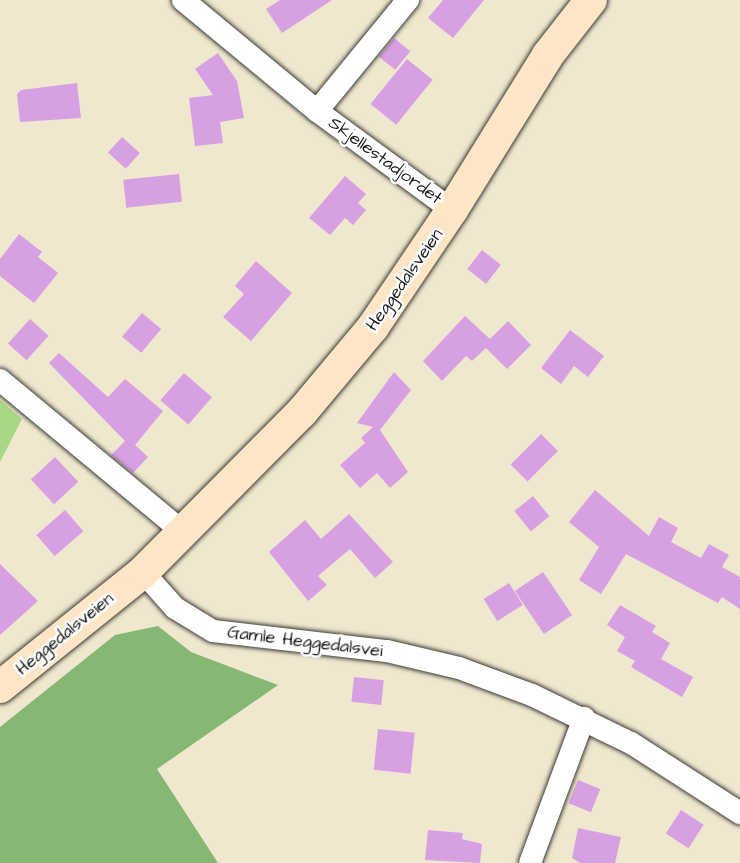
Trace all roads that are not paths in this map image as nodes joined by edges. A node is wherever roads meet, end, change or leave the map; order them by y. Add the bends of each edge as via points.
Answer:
1 (183, 0) edge
2 (408, 0) edge
3 (591, 0) edge
4 (317, 111) junction
5 (452, 210) junction
6 (0, 380) edge
7 (184, 533) junction
8 (143, 572) junction
9 (0, 687) edge
10 (585, 718) junction
11 (740, 813) edge
12 (530, 863) edge

1 - 4 street, Skjellestadjordet
2 - 4 street, Skjellestadjordet
3 - 5 main road, Heggedalsveien via 548,55
4 - 5 street, Skjellestadjordet
5 - 7 main road, Heggedalsveien via 366,336 302,412
6 - 7 street
7 - 8 main road, Heggedalsveien
8 - 9 main road, Heggedalsveien
8 - 10 street, Gamle Heggedalsvei via 175,608 213,630 329,642 459,668
10 - 11 street, Gamle Heggedalsvei
10 - 12 street

